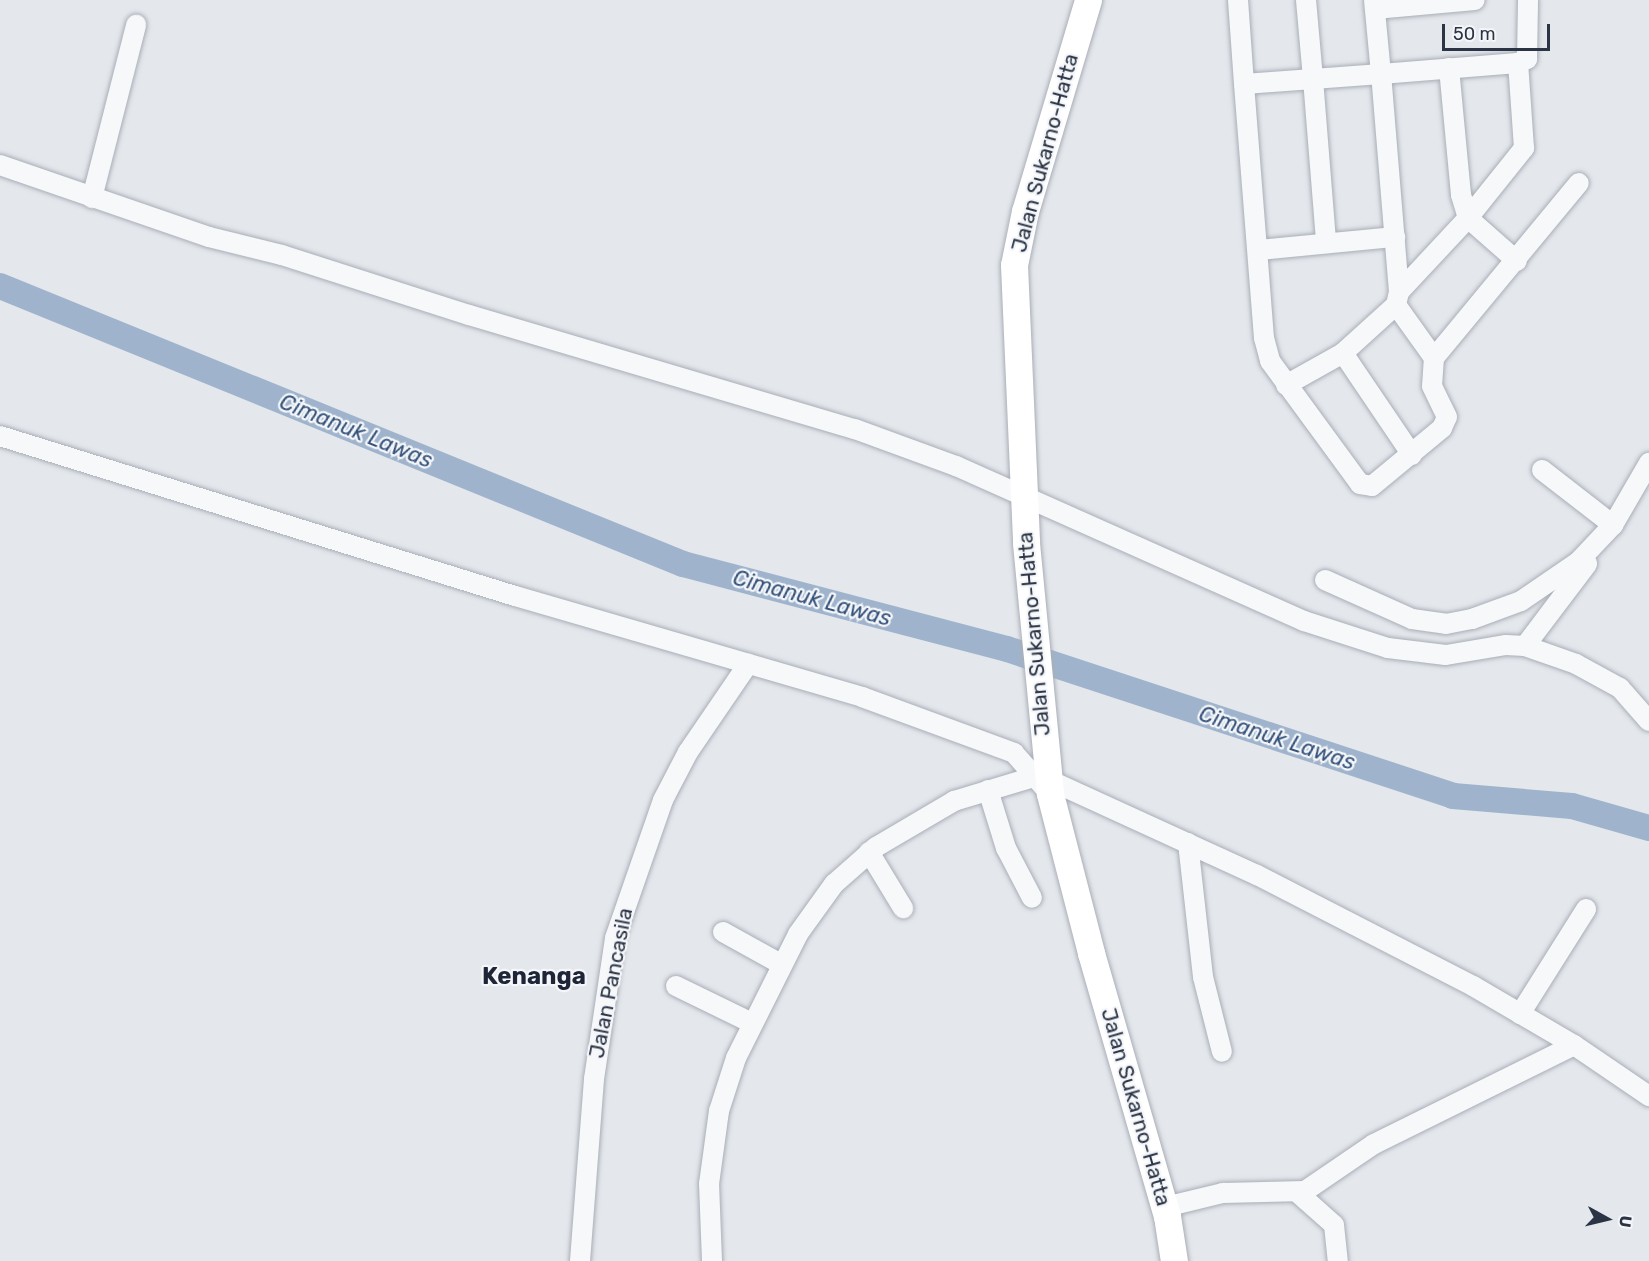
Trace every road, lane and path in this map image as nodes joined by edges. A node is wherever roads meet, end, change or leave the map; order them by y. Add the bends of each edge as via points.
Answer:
1 (1088, 0) edge
2 (1238, 0) edge
3 (1306, 0) edge
4 (1475, 0) edge
5 (1528, 0) edge
6 (1375, 5) edge
7 (135, 25) dead end
8 (1518, 63) junction
9 (1449, 68) junction
10 (1380, 74) junction
11 (1313, 79) junction
12 (1244, 84) junction
13 (0, 165) edge
14 (1579, 183) dead end
15 (92, 198) junction
16 (1468, 218) junction
17 (1395, 237) junction
18 (1326, 242) junction
19 (1259, 250) junction
20 (1517, 261) junction
21 (1398, 299) junction
22 (1343, 353) junction
23 (1434, 358) junction
24 (1286, 386) junction
25 (0, 436) edge
26 (1412, 455) junction
27 (1649, 463) edge
28 (1542, 470) dead end
29 (1649, 485) edge
30 (1023, 496) junction
31 (1613, 525) junction
32 (1598, 548) junction
33 (1325, 580) dead end
34 (1526, 646) junction
35 (748, 664) junction
36 (1649, 721) edge
37 (1045, 776) junction
38 (988, 790) junction
39 (1188, 843) junction
40 (869, 852) junction
41 (1032, 898) dead end
42 (903, 908) dead end
43 (1586, 909) dead end
44 (723, 932) dead end
45 (781, 964) junction
46 (676, 986) dead end
47 (1520, 1014) junction
48 (752, 1023) junction
49 (1574, 1045) junction
50 (1222, 1052) dead end
51 (1649, 1096) edge
52 (1298, 1194) junction
53 (1165, 1208) junction
54 (580, 1261) edge
55 (712, 1261) edge
56 (1174, 1261) edge
57 (1338, 1261) edge

1 - 30 highway, Jalan Sukarno-Hatta via 1025,211 1014,265
2 - 12 street
3 - 11 street
4 - 6 street
5 - 8 street via 1529,53
6 - 10 street
7 - 15 street
8 - 9 street
8 - 16 street via 1524,148
9 - 10 street
9 - 16 street via 1460,188
10 - 11 street
10 - 17 street
11 - 12 street
11 - 18 street
12 - 19 street
13 - 15 street
14 - 20 street
15 - 30 street via 209,237 282,255 469,315 855,429 956,466
16 - 20 street
16 - 21 street
17 - 18 street
17 - 21 street
18 - 19 street
19 - 24 street via 1264,338 1270,361
20 - 23 street
21 - 22 street
21 - 23 street
22 - 24 street
22 - 26 street
23 - 26 street via 1432,386 1447,417 1442,428
24 - 26 street via 1360,484 1372,486
25 - 35 street
27 - 31 street
28 - 31 street
29 - 32 street
30 - 34 street via 1304,621 1388,648 1446,655 1506,645
30 - 37 highway, Jalan Sukarno-Hatta
31 - 32 street
32 - 33 street via 1521,601 1446,624 1412,619
32 - 34 street
34 - 36 street via 1576,664 1620,688
35 - 37 street via 862,697 1014,753
35 - 54 street, Jalan Pancasila via 688,752 663,800 615,938 594,1079
37 - 38 street
37 - 39 street
37 - 53 highway, Jalan Sukarno-Hatta via 1091,954
38 - 40 street via 954,801
38 - 41 street via 1006,848
39 - 47 street via 1312,902
39 - 50 street via 1201,967
40 - 42 street
40 - 45 street via 834,884
43 - 47 street
44 - 45 street
45 - 48 street
46 - 48 street
47 - 49 street
48 - 55 street via 736,1058 711,1148
49 - 51 street
49 - 52 street via 1374,1144
52 - 53 street via 1223,1193
52 - 57 street via 1334,1225
53 - 56 highway, Jalan Sukarno-Hatta

